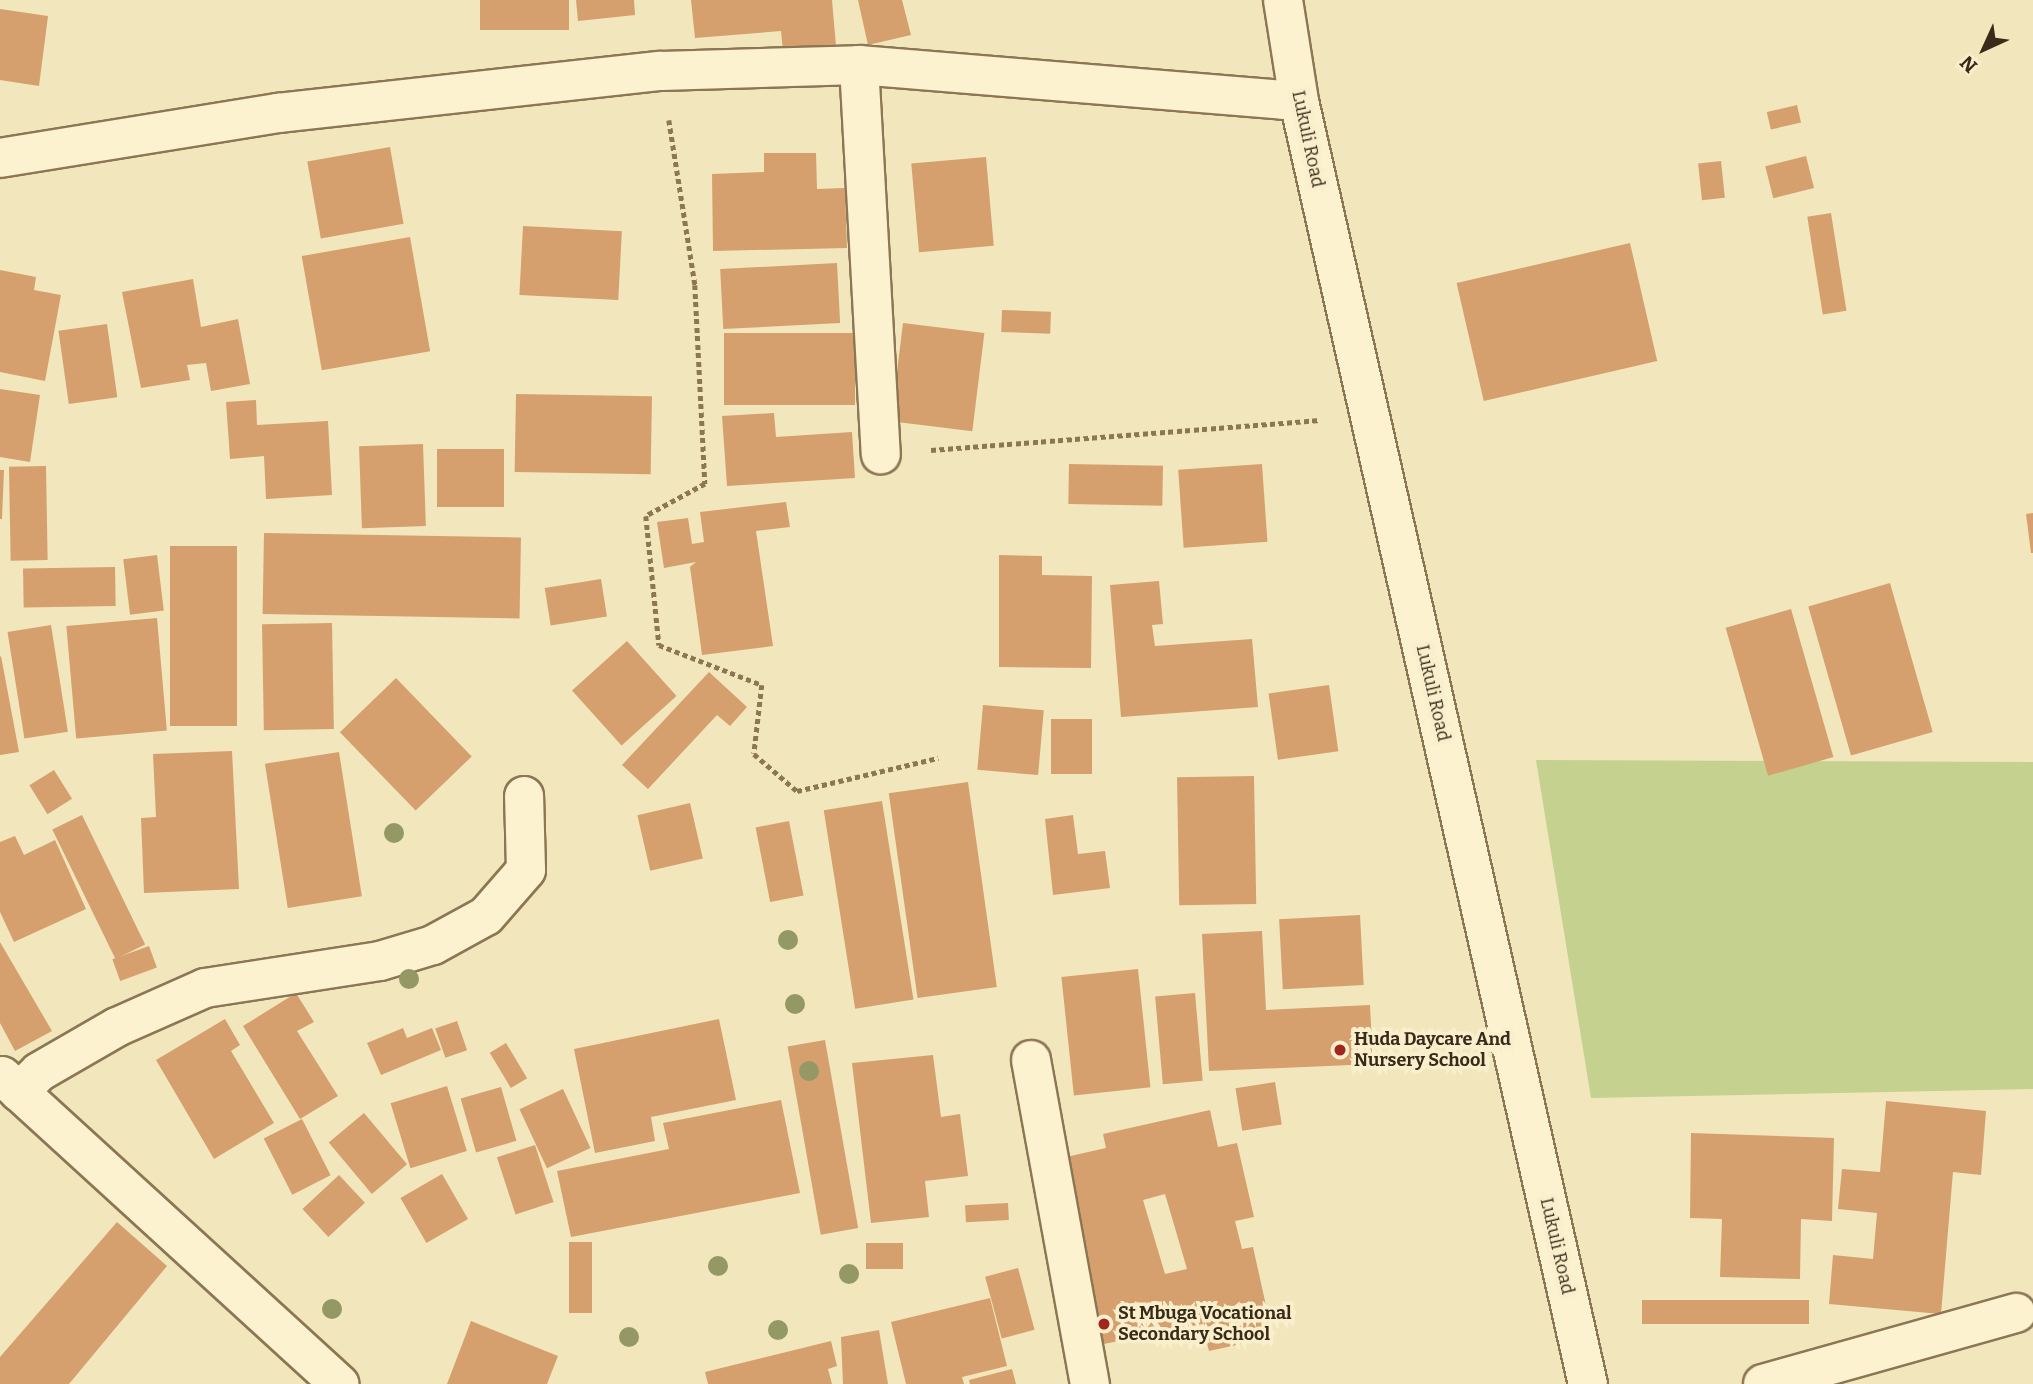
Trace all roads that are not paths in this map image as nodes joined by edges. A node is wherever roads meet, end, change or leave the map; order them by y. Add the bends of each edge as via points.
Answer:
1 (1283, 0) edge
2 (859, 65) junction
3 (1299, 101) junction
4 (0, 158) edge
5 (881, 454) road end
6 (524, 796) dead end
7 (1031, 1060) dead end
8 (9, 1084) edge
9 (2016, 1313) dead end
10 (339, 1384) edge
11 (1090, 1384) edge
12 (1588, 1384) edge
13 (1763, 1384) edge

1 - 3 street, Lukuli Road
2 - 3 street
2 - 4 street via 661,71 278,113
2 - 5 street
3 - 12 street, Lukuli Road
6 - 8 street via 526,870 486,916 433,945 380,961 205,988 117,1027
7 - 11 street
8 - 10 street
9 - 13 street

